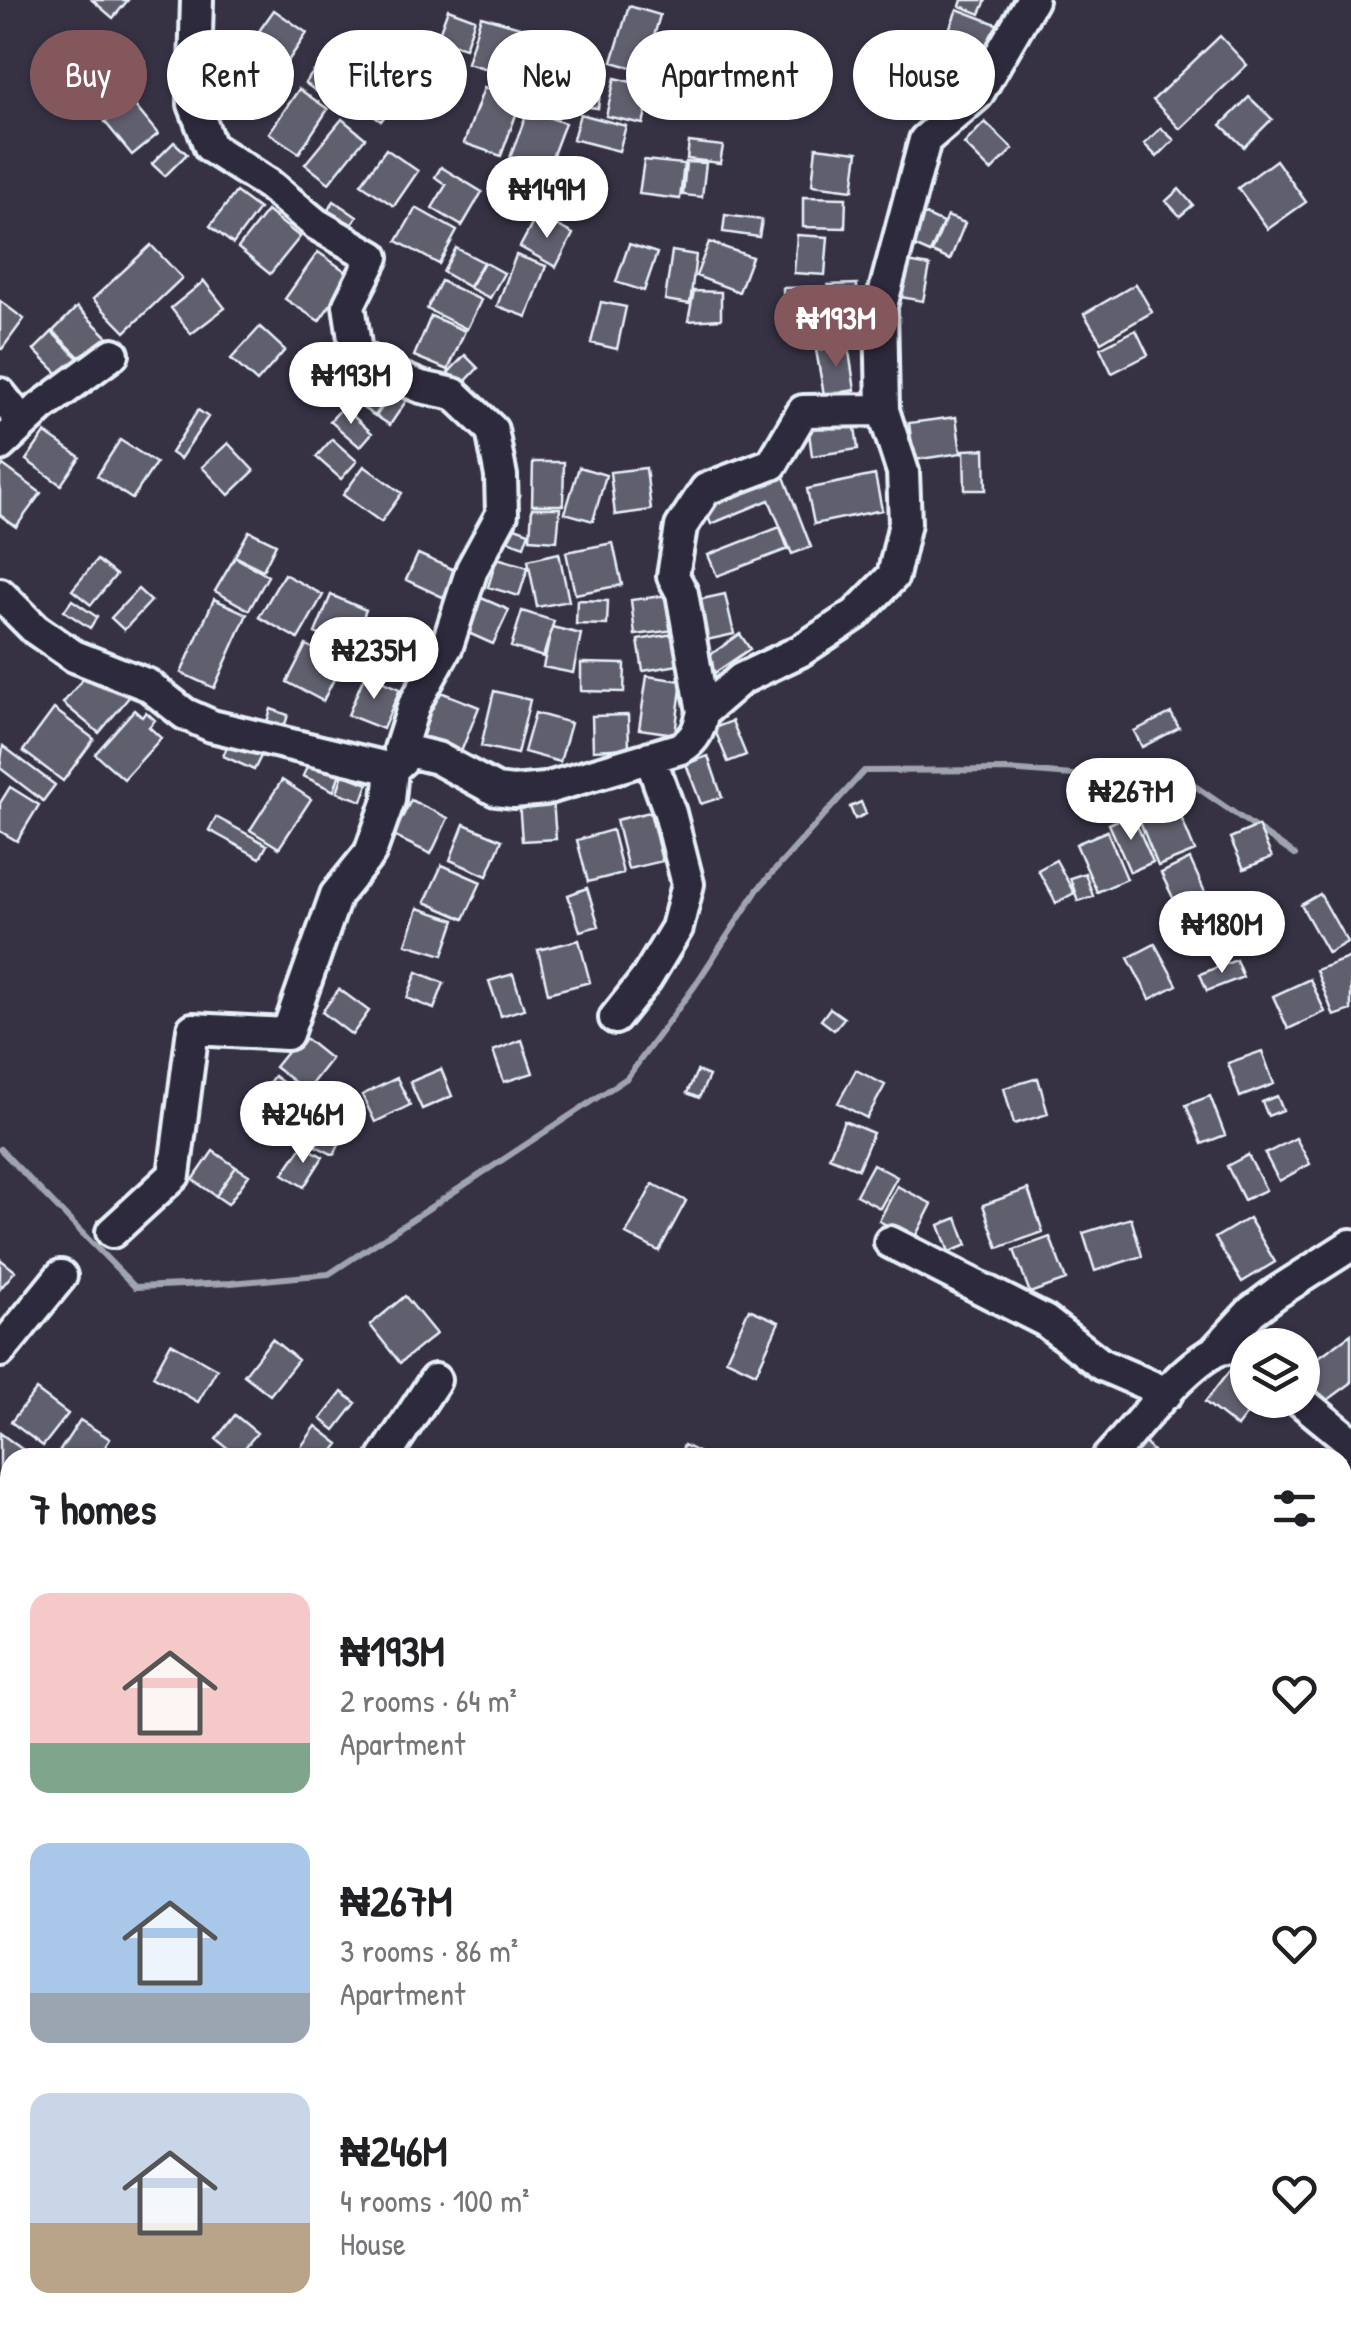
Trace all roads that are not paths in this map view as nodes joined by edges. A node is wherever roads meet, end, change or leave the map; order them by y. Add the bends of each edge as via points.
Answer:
1 (197, 0) edge
2 (1032, 0) edge
3 (113, 354) dead end
4 (0, 394) edge
5 (882, 410) junction
6 (24, 423) junction
7 (0, 445) edge
8 (0, 594) edge
9 (702, 712) junction
10 (650, 757) junction
11 (396, 759) junction
12 (615, 1018) dead end
13 (112, 1232) dead end
14 (890, 1242) dead end
15 (1351, 1245) edge
16 (61, 1276) dead end
17 (1230, 1350) edge
18 (0, 1351) edge
19 (1215, 1351) junction
20 (435, 1380) dead end
21 (1167, 1393) junction
22 (1320, 1416) edge
23 (1351, 1442) edge
24 (391, 1448) edge
25 (1117, 1448) edge

1 - 11 street via 194,104 210,148 373,257 349,305 356,352 378,369 454,394 492,430 502,514 472,570 447,646 414,705
2 - 5 street via 978,95 925,140 880,306
3 - 6 street
4 - 6 street
5 - 9 street via 904,472 905,523 893,576 856,614 740,679
5 - 9 street via 803,411 772,464 706,490 680,527 674,576
6 - 7 street
8 - 11 street via 74,656 148,684 212,726
9 - 10 street via 692,742
10 - 11 street via 545,789 513,792 496,790 437,758
10 - 12 street via 688,884 677,928
11 - 13 street via 370,853 336,895 288,1034 194,1029 174,1175
14 - 21 street via 1044,1321 1102,1365
15 - 19 street via 1252,1311
16 - 18 street
17 - 19 street
19 - 21 street
20 - 24 street
21 - 25 street
22 - 23 street

